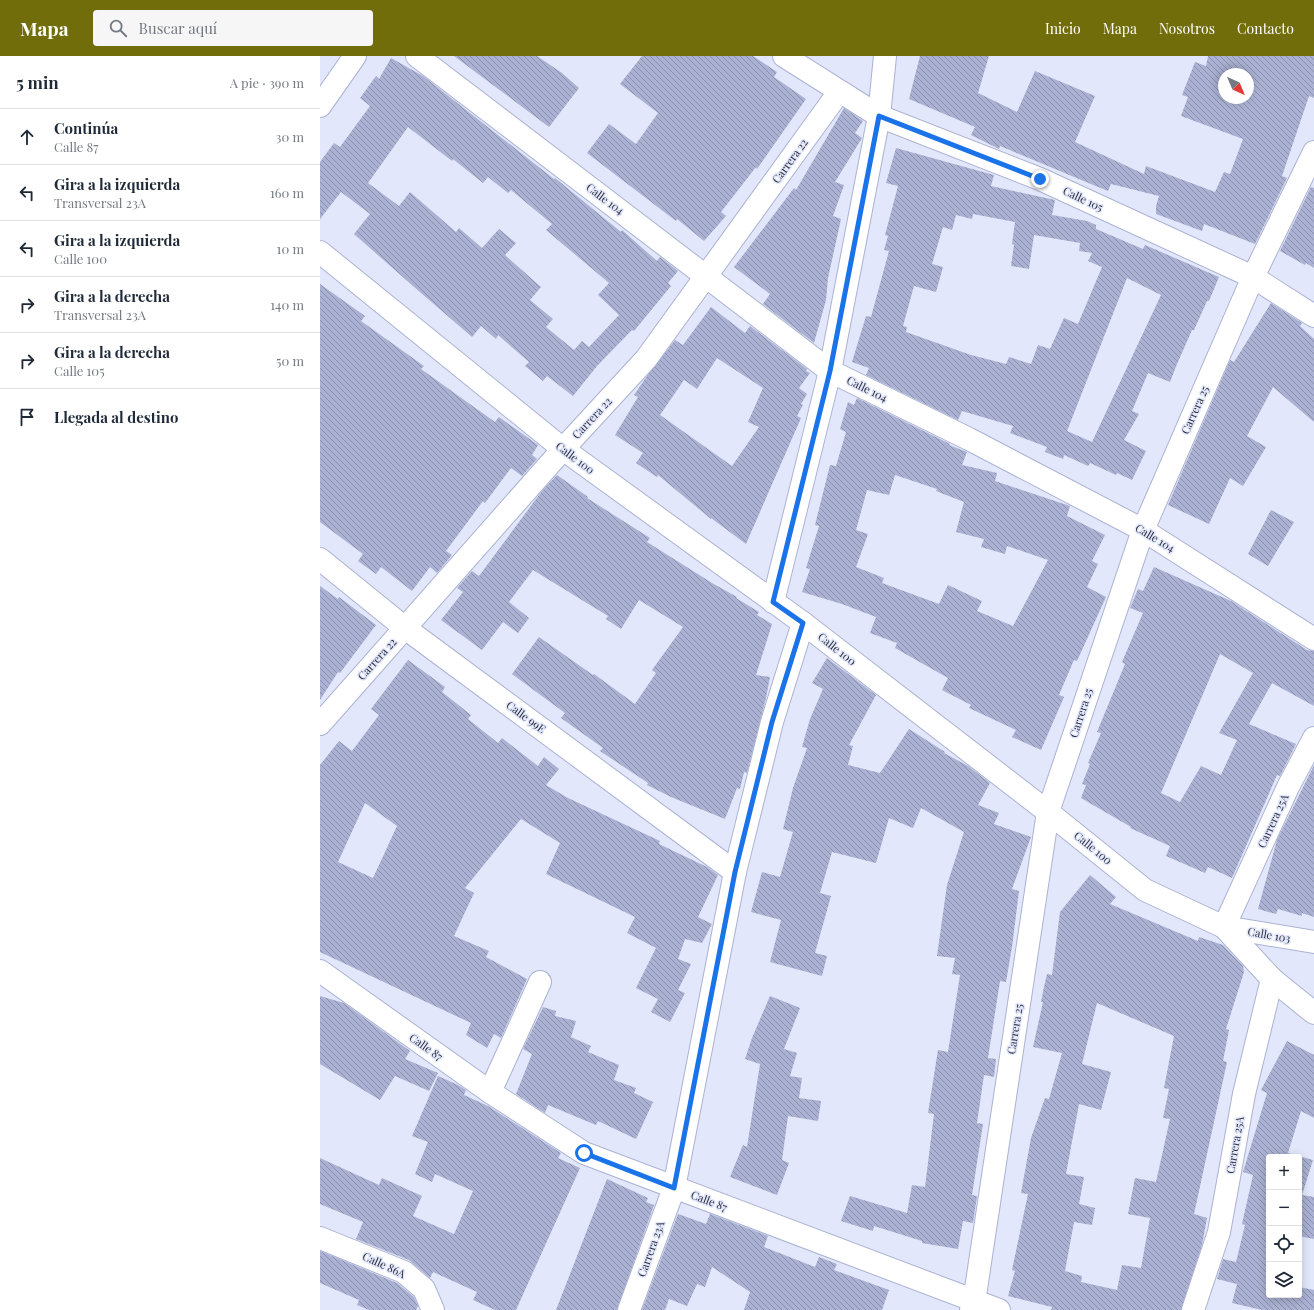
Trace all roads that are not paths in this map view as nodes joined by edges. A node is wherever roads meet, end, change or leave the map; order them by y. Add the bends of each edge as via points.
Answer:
1 (355, 56) edge
2 (417, 56) edge
3 (784, 56) edge
4 (885, 56) edge
5 (840, 92) junction
6 (320, 106) edge
7 (879, 116) junction
8 (1314, 152) edge
9 (320, 252) edge
10 (707, 277) junction
11 (1253, 277) junction
12 (1314, 316) edge
13 (830, 371) junction
14 (563, 449) junction
15 (1142, 530) junction
16 (320, 559) edge
17 (773, 602) junction
18 (803, 623) junction
19 (405, 628) junction
20 (1314, 639) edge
21 (320, 724) edge
22 (1314, 738) edge
23 (1048, 812) junction
24 (735, 872) junction
25 (1224, 927) junction
26 (1314, 942) edge
27 (320, 971) edge
28 (1272, 979) junction
29 (540, 982) dead end
30 (1314, 1013) edge
31 (490, 1092) junction
32 (674, 1188) junction
33 (320, 1238) edge
34 (973, 1306) edge
35 (433, 1310) edge
36 (628, 1310) edge
37 (999, 1310) edge
38 (1193, 1310) edge

1 - 6 street
2 - 10 street, Calle 104
3 - 5 street, Calle 105
4 - 7 street
5 - 7 street, Calle 105
5 - 10 street, Carrera 22
7 - 11 street, Calle 105 via 1040,179
7 - 13 street
8 - 11 street, Carrera 25
9 - 14 street, Calle 100
10 - 13 street, Calle 104
10 - 14 street, Carrera 22 via 646,359
11 - 12 street, Calle 105
11 - 15 street, Carrera 25
13 - 15 street, Calle 104 via 969,439
13 - 17 street
14 - 17 street, Calle 100
14 - 19 street, Carrera 22
15 - 20 street, Calle 104
15 - 23 street, Carrera 25
16 - 19 street, Calle 99E
17 - 18 street, Calle 100
18 - 23 street, Calle 100
18 - 24 street, Carrera 23A via 772,722
19 - 21 street, Carrera 22
19 - 24 street, Calle 99E
22 - 25 street, Carrera 25A via 1288,787
23 - 25 street, Calle 100 via 1145,890
23 - 34 street, Carrera 25
24 - 32 street, Carrera 23A
25 - 26 street, Calle 103
25 - 28 street, Calle 100
27 - 31 street, Calle 87
28 - 30 street, Calle 100
28 - 38 street, Carrera 25A via 1244,1094 1219,1232
29 - 31 street
31 - 32 street, Calle 87 via 584,1153
32 - 34 street, Calle 87
32 - 36 street, Carrera 23A
33 - 35 street, Calle 86A via 404,1272 424,1289
34 - 37 street, Calle 87

